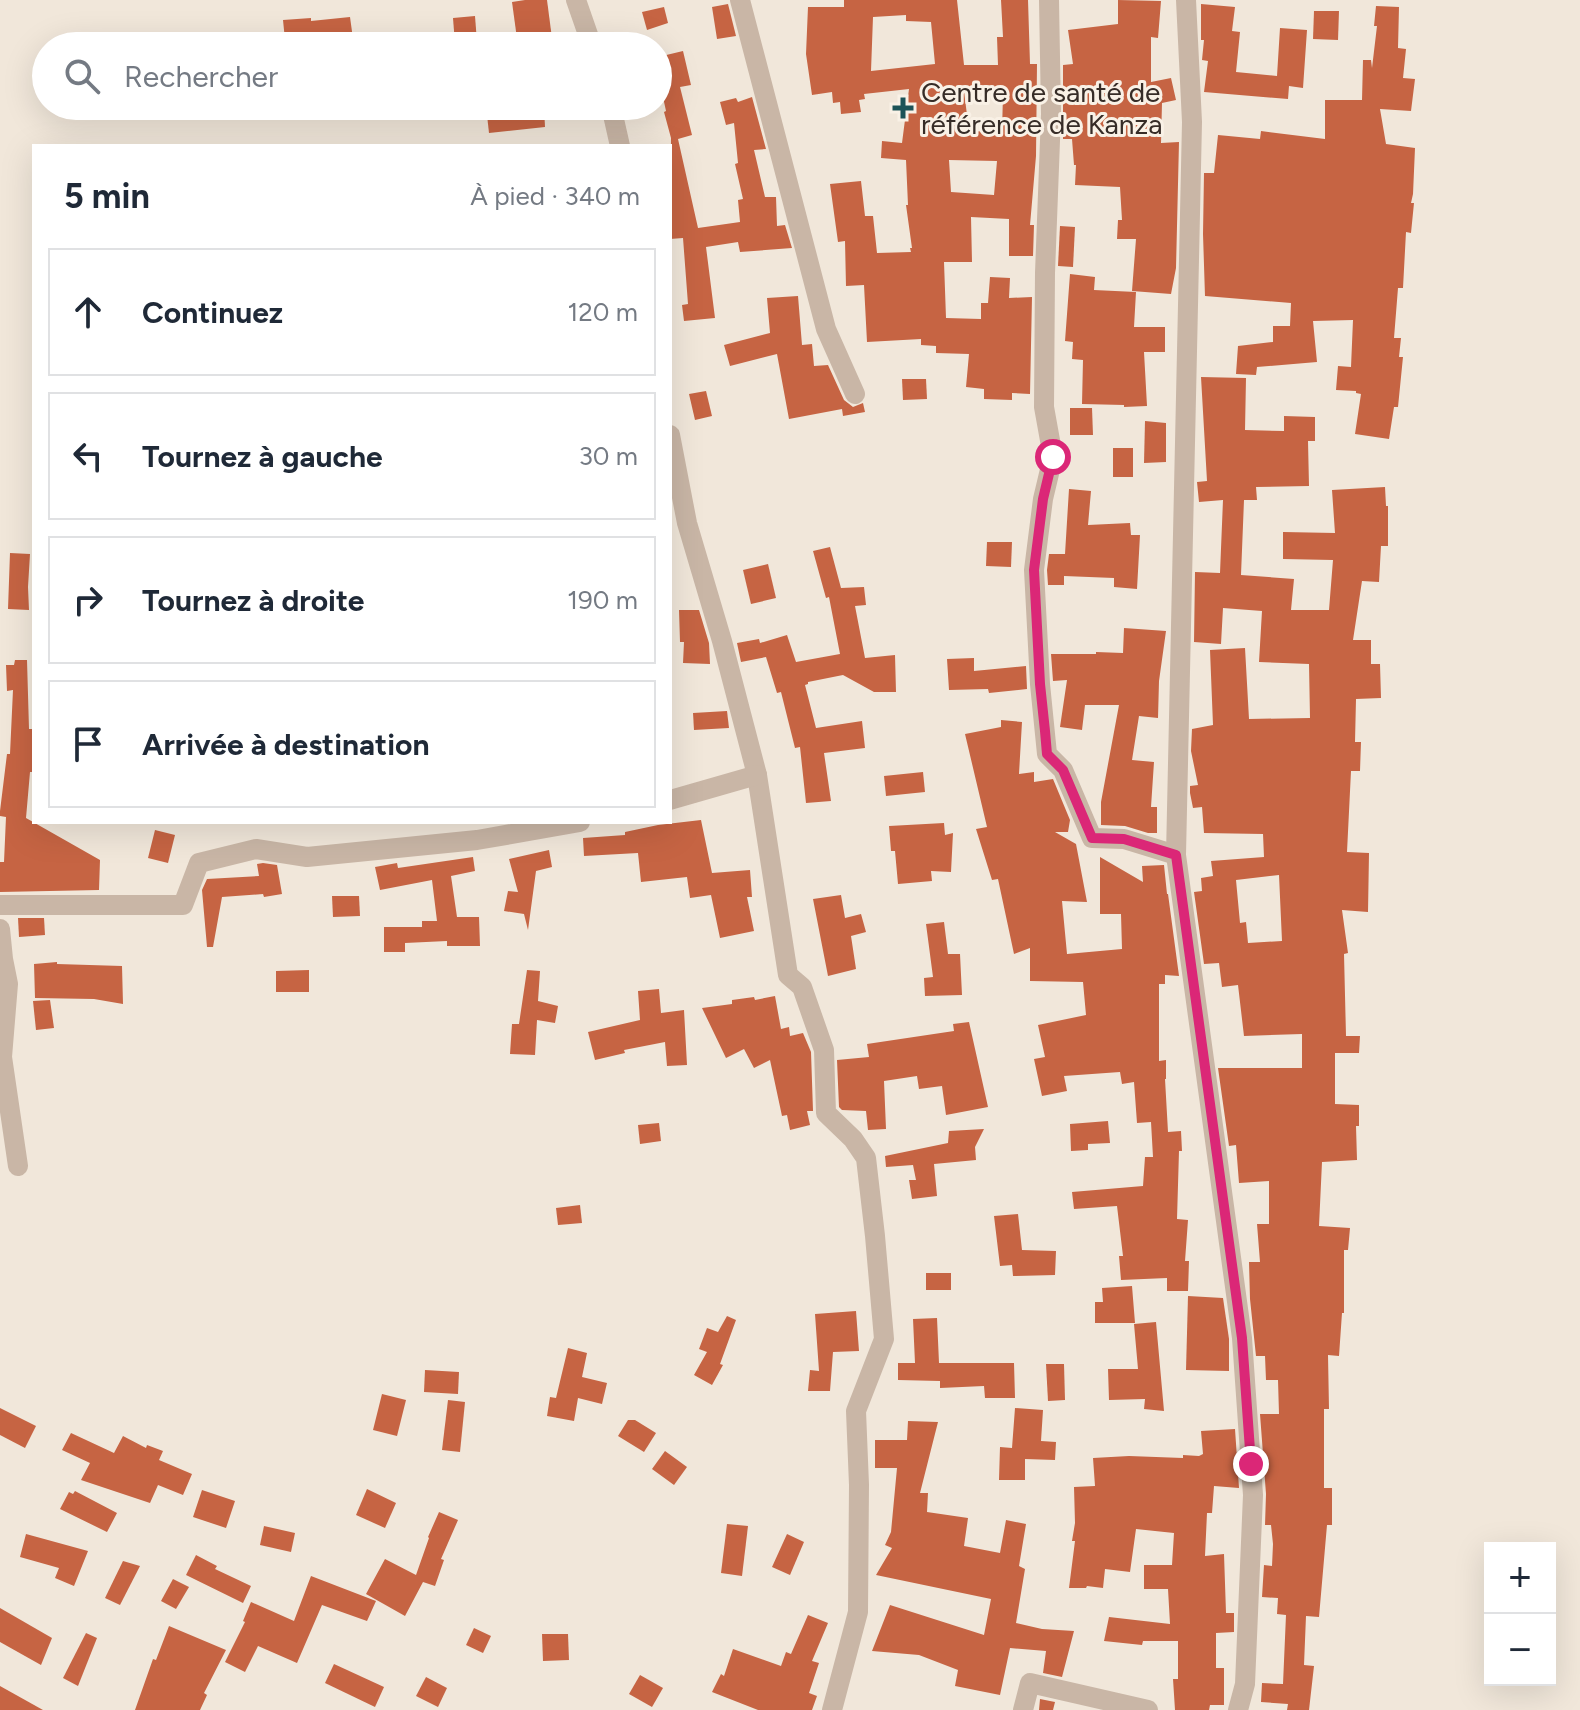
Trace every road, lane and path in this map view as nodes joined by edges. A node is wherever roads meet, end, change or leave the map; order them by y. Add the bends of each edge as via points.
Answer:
1 (576, 0) edge
2 (740, 0) edge
3 (1049, 0) edge
4 (1186, 0) edge
5 (587, 32) edge
6 (614, 120) edge
7 (620, 144) edge
8 (855, 394) dead end
9 (672, 445) edge
10 (757, 775) junction
11 (672, 799) edge
12 (569, 824) edge
13 (1176, 855) junction
14 (0, 905) edge
15 (0, 929) edge
16 (18, 1166) dead end
17 (832, 1710) edge
18 (1023, 1710) edge
19 (1148, 1710) edge
20 (1238, 1710) edge

1 - 5 street
2 - 8 street via 826,329
3 - 13 street via 1044,407 1053,457 1034,570 1047,754 1063,770 1092,838 1124,839
4 - 13 street via 1192,122
6 - 7 street
9 - 10 street via 687,523
10 - 11 street
10 - 17 street via 788,975 802,987 824,1050 826,1113 866,1158 884,1339 856,1411 858,1612
12 - 14 street via 477,840 307,857 256,849 199,863 183,905
13 - 20 street via 1242,1338 1253,1495 1245,1684
15 - 16 street via 8,984 2,1057
18 - 19 street via 1030,1683

